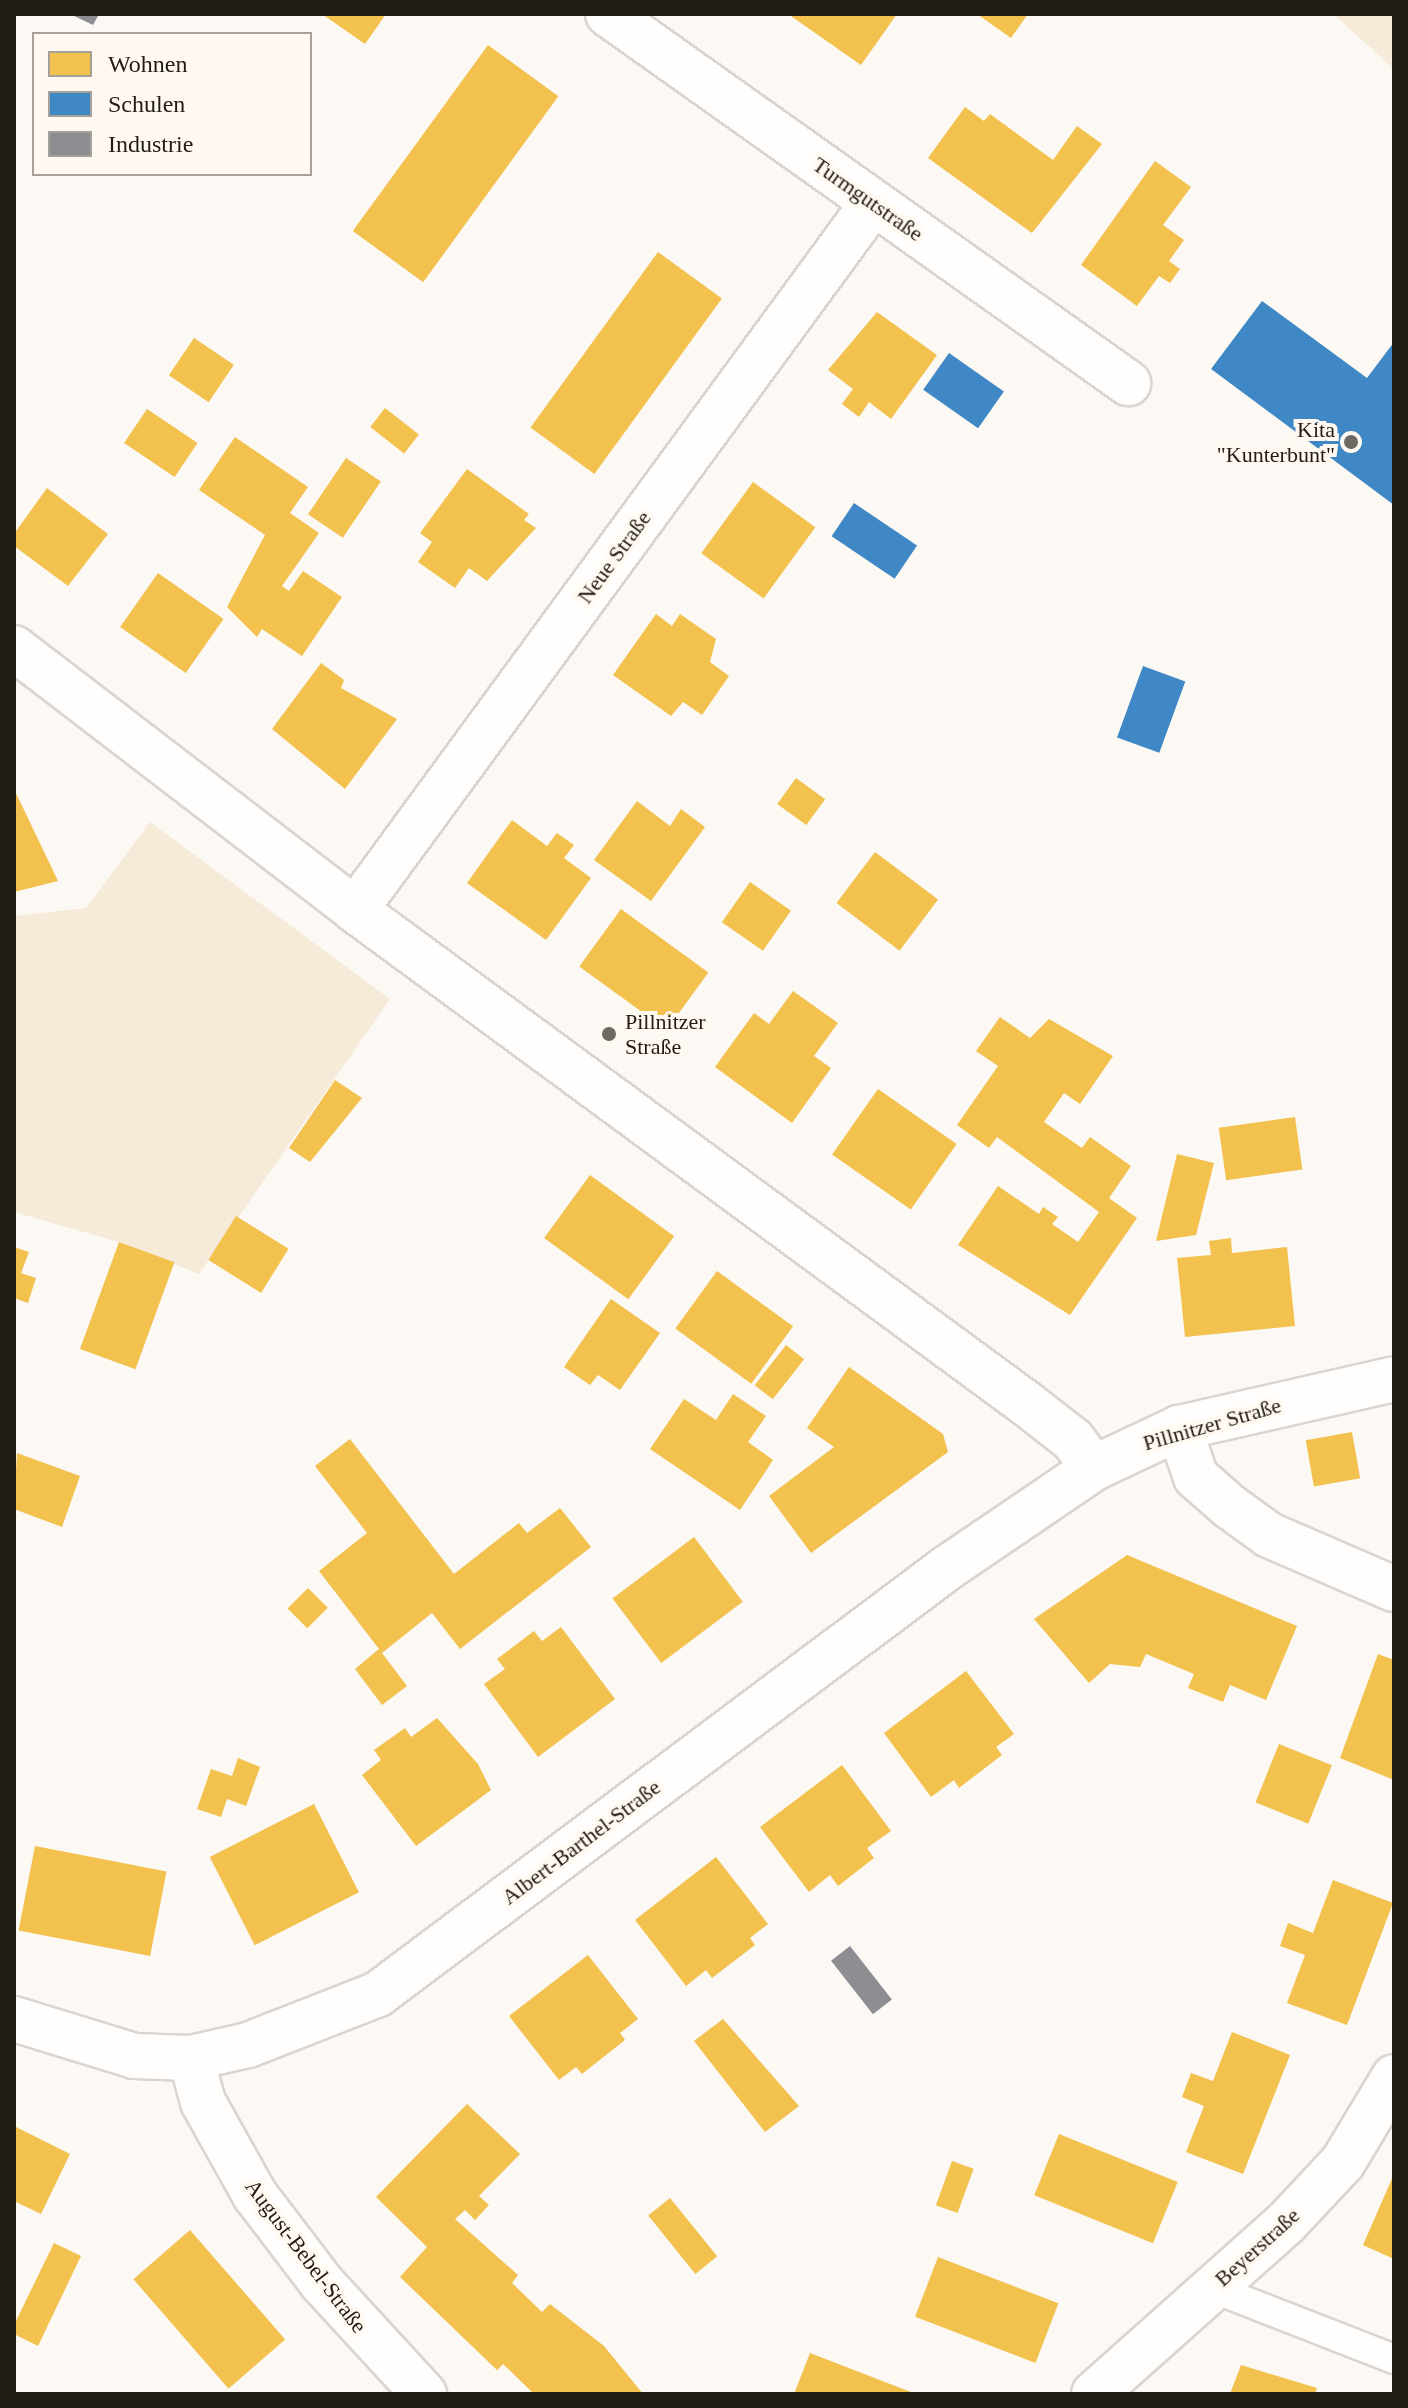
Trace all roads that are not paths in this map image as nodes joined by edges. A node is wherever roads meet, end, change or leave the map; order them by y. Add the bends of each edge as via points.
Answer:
1 (608, 14) edge
2 (873, 203) junction
3 (1128, 383) dead end
4 (14, 648) edge
5 (355, 910) junction
6 (1394, 1379) edge
7 (1179, 1428) junction
8 (1094, 1468) junction
9 (1394, 1589) edge
10 (14, 2019) edge
11 (191, 2058) junction
12 (1394, 2077) edge
13 (1212, 2288) junction
14 (1394, 2359) edge
15 (424, 2394) edge
16 (1094, 2394) edge

1 - 2 street, Turmgutstraße
2 - 3 street, Turmgutstraße
2 - 5 street, Neue Straße
4 - 5 street
5 - 8 street via 1027,1404 1073,1440
6 - 7 street, Pillnitzer Straße
7 - 8 street, Pillnitzer Straße
7 - 9 street via 1196,1477 1229,1506 1269,1535
8 - 11 street, Albert-Barthel-Straße via 947,1568 378,1994 248,2045
10 - 11 street, Albert-Barthel-Straße via 134,2056
11 - 15 street, August-Bebel-Straße via 203,2102 255,2195 362,2331
12 - 13 street, Beyerstraße via 1343,2162
13 - 14 lane
13 - 16 street, Beyerstraße

